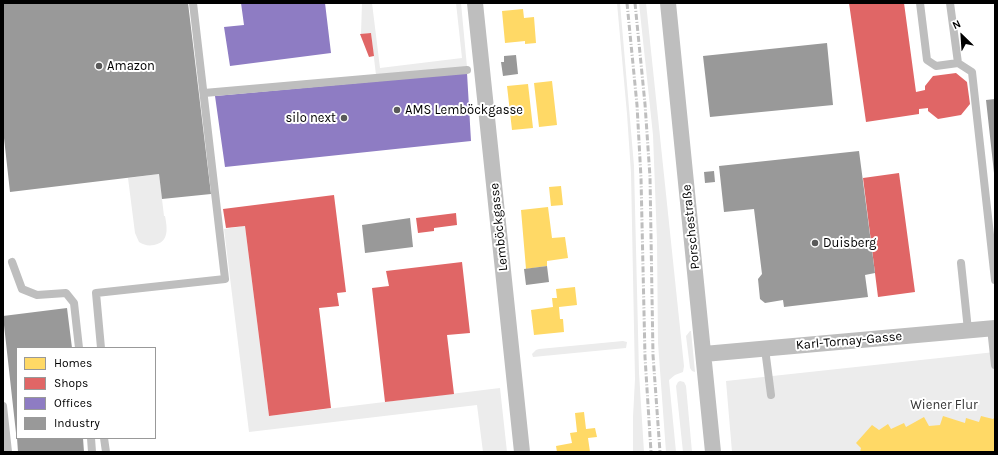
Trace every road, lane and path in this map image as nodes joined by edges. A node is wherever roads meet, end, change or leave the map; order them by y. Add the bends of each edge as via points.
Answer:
1 (193, 3) edge
2 (475, 3) edge
3 (668, 3) edge
4 (920, 3) edge
5 (950, 3) edge
6 (958, 63) junction
7 (467, 70) dead end
8 (204, 93) junction
9 (12, 262) dead end
10 (961, 263) dead end
11 (995, 280) edge
12 (993, 328) edge
13 (968, 330) junction
14 (79, 347) edge
15 (101, 347) edge
16 (765, 349) junction
17 (704, 354) junction
18 (995, 365) edge
19 (771, 395) dead end
20 (3, 406) edge
21 (91, 439) edge
22 (104, 439) edge
23 (8, 452) edge
24 (92, 452) edge
25 (106, 452) edge
26 (522, 452) edge
27 (713, 452) edge

1 - 8 lane
2 - 26 street, Lemböckgasse
3 - 17 street, Porschestraße
4 - 6 lane via 927,60 936,66
5 - 6 lane
6 - 11 lane via 972,72
7 - 8 lane
8 - 15 lane via 225,279 96,293
9 - 14 lane via 22,289 37,295 66,293 74,302
10 - 13 lane
12 - 13 street, Karl-Tornay-Gasse
12 - 18 lane
13 - 16 street, Karl-Tornay-Gasse
16 - 17 street, Karl-Tornay-Gasse
16 - 19 lane
17 - 27 street, Porschestraße
20 - 23 lane
21 - 24 lane
22 - 25 lane

